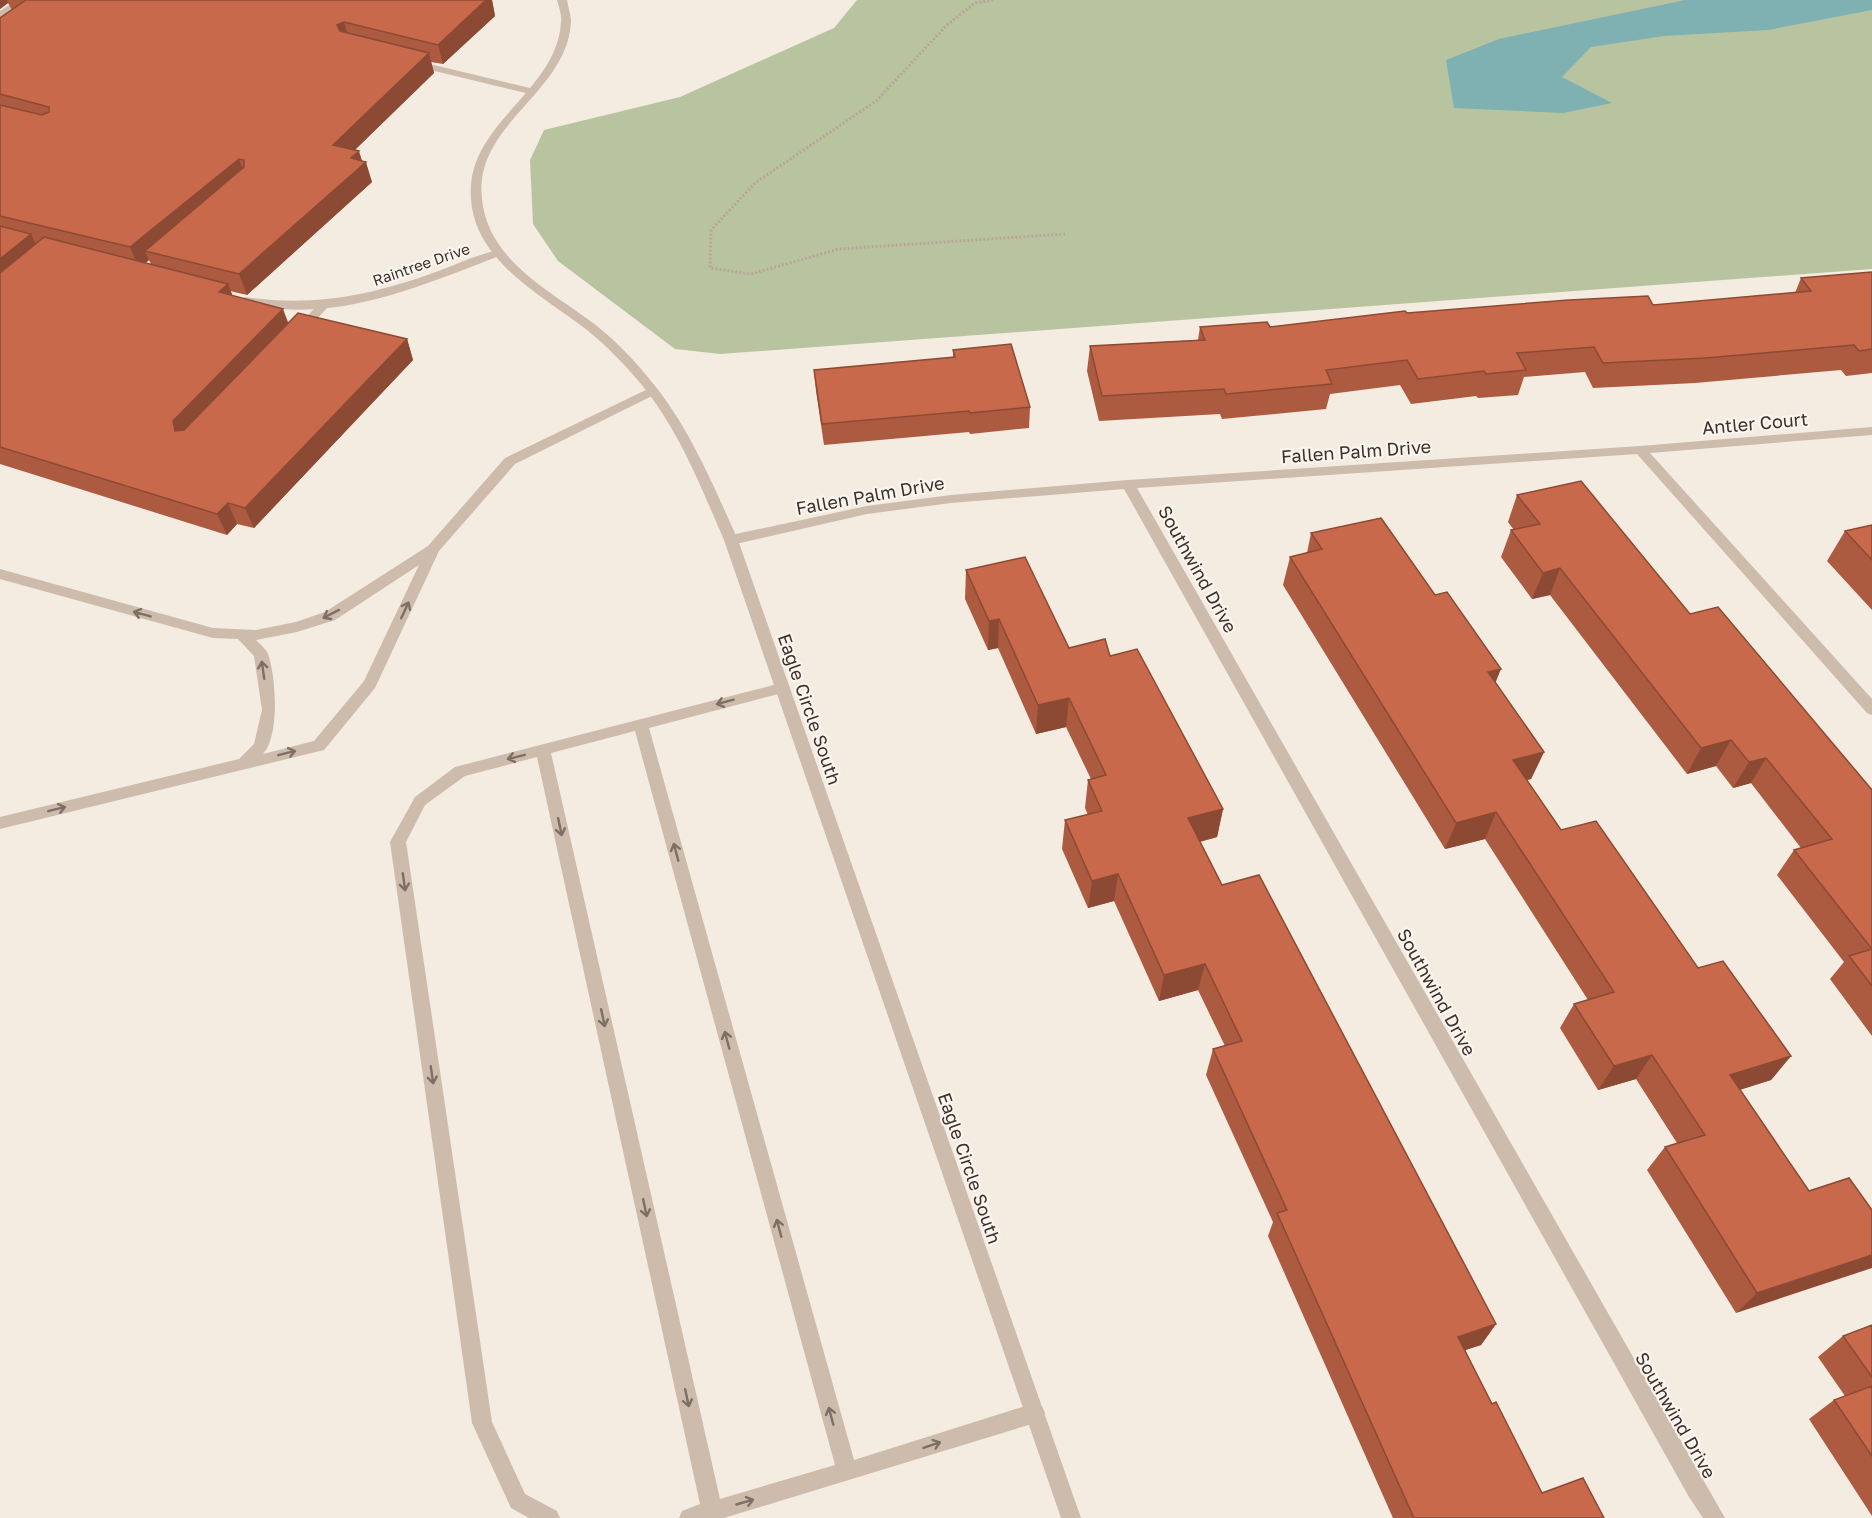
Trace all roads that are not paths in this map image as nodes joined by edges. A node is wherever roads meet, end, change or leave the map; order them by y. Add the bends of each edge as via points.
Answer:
1 (23, 0) edge
2 (562, 0) edge
3 (0, 15) edge
4 (405, 61) edge
5 (530, 91) junction
6 (498, 253) junction
7 (237, 298) edge
8 (323, 306) junction
9 (291, 339) edge
10 (652, 391) junction
11 (1872, 431) edge
12 (1640, 450) junction
13 (1128, 483) junction
14 (731, 540) junction
15 (433, 549) junction
16 (0, 574) edge
17 (241, 634) junction
18 (782, 688) junction
19 (1872, 708) edge
20 (640, 724) junction
21 (543, 750) junction
22 (245, 764) junction
23 (0, 823) edge
24 (1035, 1413) junction
25 (846, 1472) junction
26 (712, 1511) junction
27 (550, 1518) edge
28 (689, 1518) edge
29 (1071, 1518) edge
30 (1715, 1518) edge

1 - 3 street
2 - 5 street, Eagle Circle South via 567,20 564,39 554,63
4 - 5 street
5 - 6 street, Eagle Circle South via 503,120 478,168 475,197
6 - 8 street, Raintree Drive via 384,294
6 - 10 street, Eagle Circle South via 529,284 593,330
7 - 8 street, Raintree Drive via 259,304
8 - 9 street
10 - 14 street, Eagle Circle South via 684,437
10 - 15 street via 510,461
11 - 12 street, Antler Court
12 - 13 street, Fallen Palm Drive
12 - 19 street
13 - 14 street, Fallen Palm Drive via 867,510
13 - 30 street, Southwind Drive
14 - 18 street, Eagle Circle South
15 -> 17 street via 330,616 297,627
22 -> 15 street via 318,746 370,684
17 -> 16 street via 213,633
22 -> 17 street via 261,746 269,710 261,654
18 -> 20 street
18 - 24 street, Eagle Circle South
20 - 21 street
25 -> 20 street
21 -> 26 street
21 -> 27 street via 460,771 420,801 398,842 482,1423 518,1501
23 -> 22 street
25 -> 24 street
24 - 29 street, Eagle Circle South
26 -> 25 street
26 - 28 street

